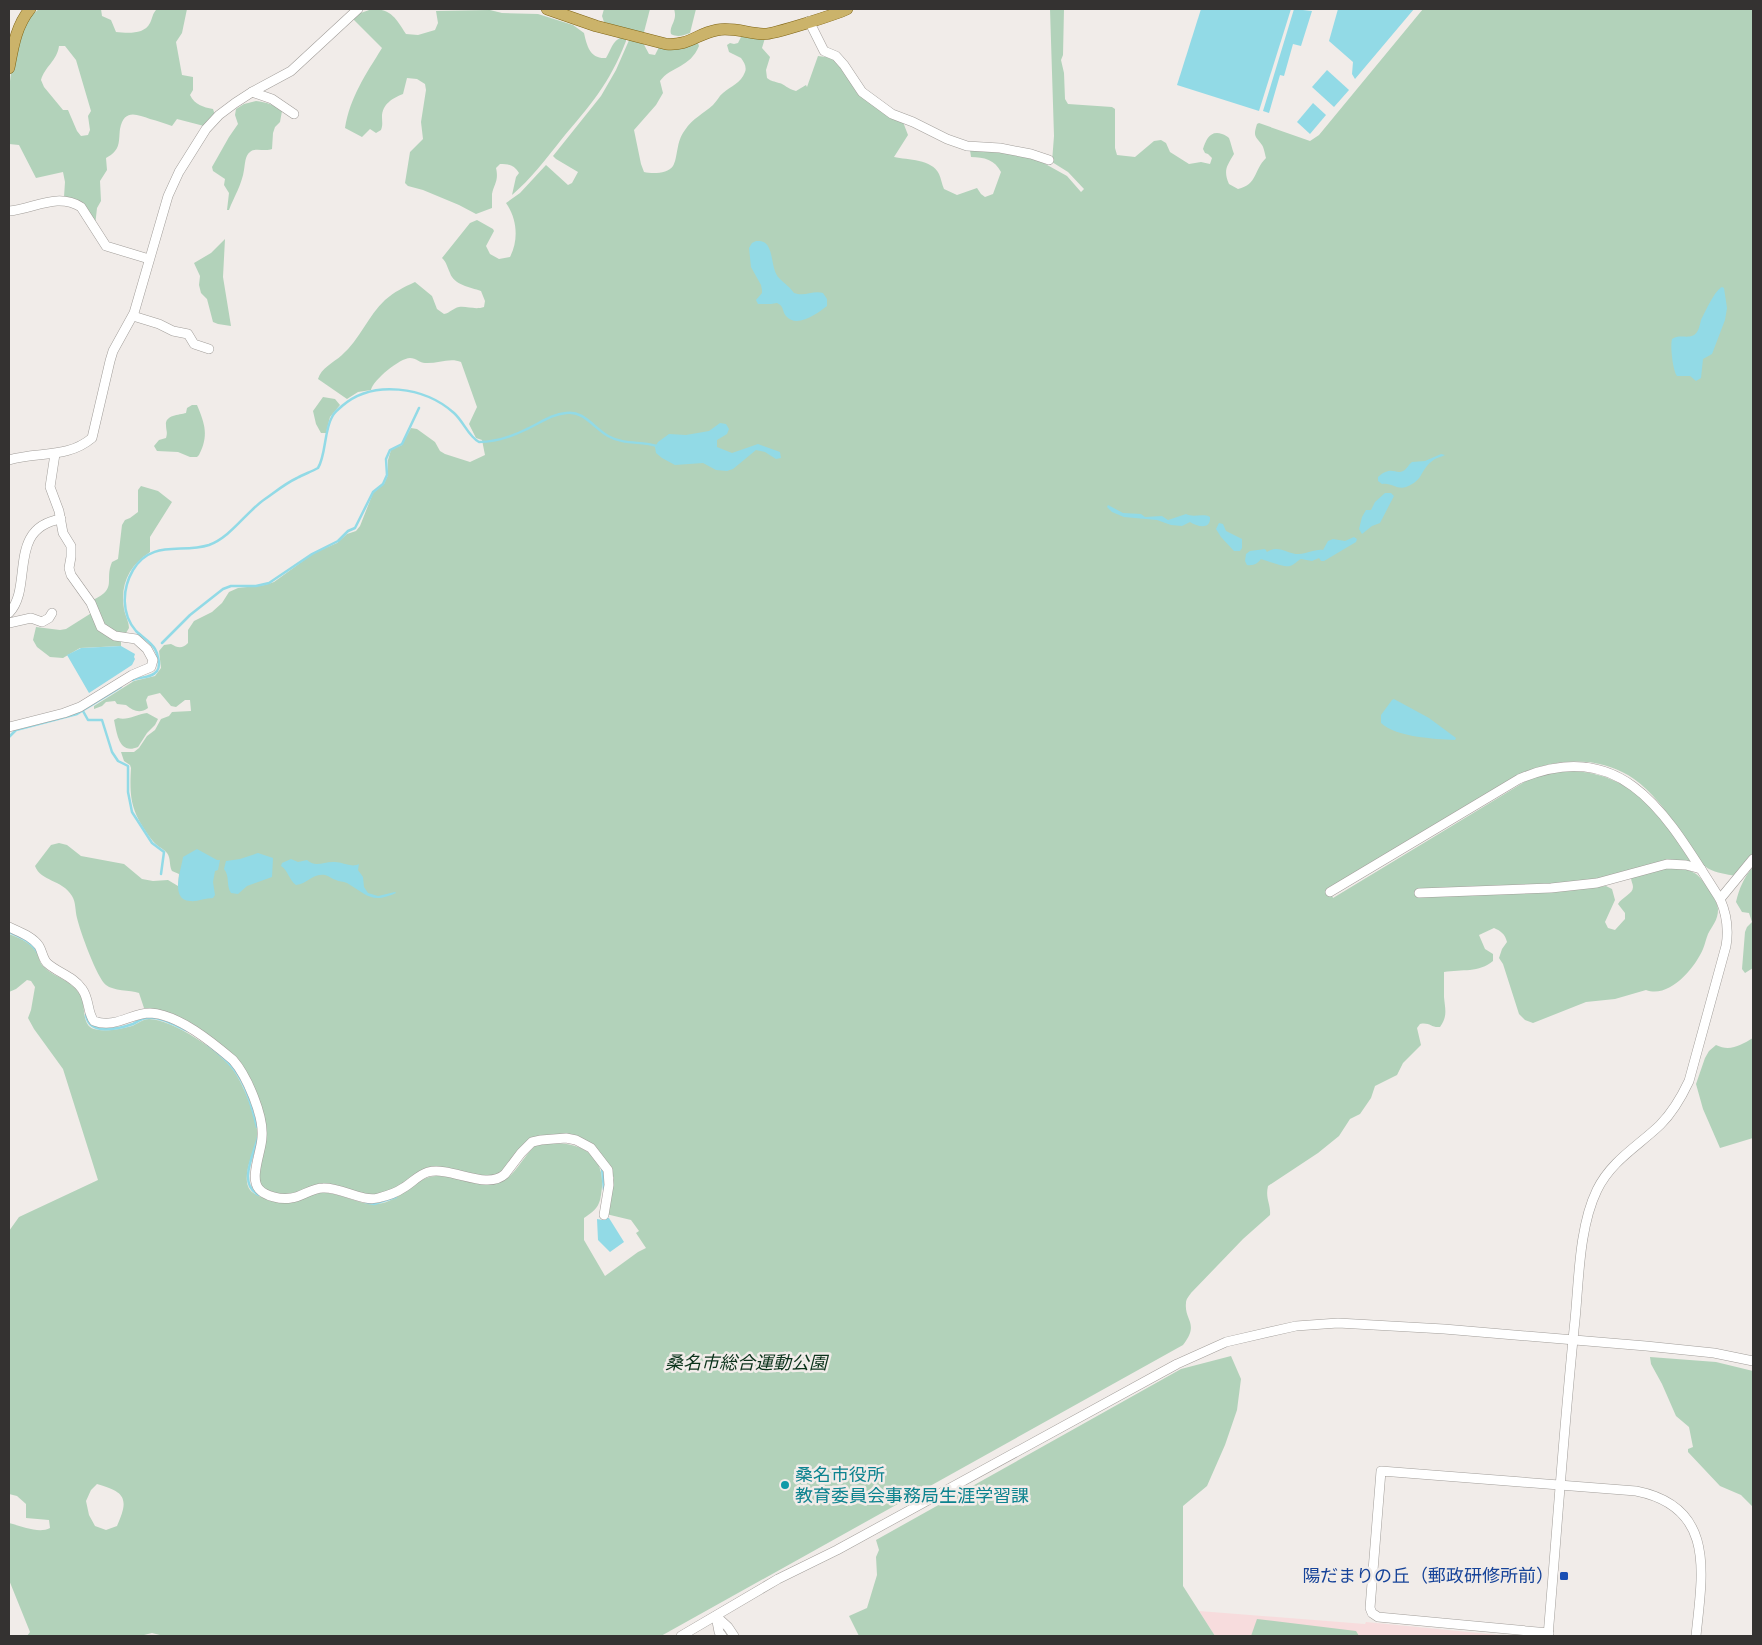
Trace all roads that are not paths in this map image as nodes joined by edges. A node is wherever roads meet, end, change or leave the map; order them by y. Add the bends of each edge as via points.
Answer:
1 (30, 9) edge
2 (358, 9) edge
3 (547, 9) edge
4 (843, 10) edge
5 (809, 21) junction
6 (9, 68) edge
7 (252, 92) junction
8 (294, 114) dead end
9 (1049, 160) dead end
10 (9, 211) edge
11 (149, 258) junction
12 (133, 316) junction
13 (209, 350) dead end
14 (55, 454) junction
15 (9, 460) edge
16 (61, 519) junction
17 (9, 613) edge
18 (52, 613) dead end
19 (9, 623) edge
20 (9, 727) edge
21 (1753, 859) edge
22 (1701, 869) junction
23 (1330, 892) dead end
24 (1419, 893) dead end
25 (1720, 899) junction
26 (9, 928) edge
27 (604, 1215) dead end
28 (1573, 1340) junction
29 (1753, 1361) edge
30 (1561, 1484) junction
31 (716, 1616) junction
32 (1549, 1635) edge
33 (680, 1636) edge
34 (722, 1636) edge
35 (734, 1636) edge
36 (1696, 1636) edge

1 - 6 main road via 16,34
2 - 7 street via 291,71
3 - 5 main road via 596,26 675,45 717,30 765,34
4 - 5 main road
5 - 9 street via 824,51 836,56 862,92 892,114 967,146 1000,148
7 - 8 street via 272,99
7 - 11 street via 206,129 178,172
10 - 11 street via 57,200 75,203 106,246
11 - 12 street
12 - 13 street via 173,332 188,334 194,344
12 - 14 street via 113,351 92,438
14 - 15 street via 28,455
14 - 16 street via 50,487
16 - 17 street via 46,524 32,536 23,555 17,600
16 - 20 street via 72,550 71,576 90,603 101,627 115,636 136,639 153,660 151,668 117,683 80,707
18 - 19 street via 42,622 31,618
21 - 25 street
22 - 23 street via 1661,811 1631,783 1615,774 1587,767 1552,768 1519,779
22 - 24 street via 1667,864 1588,884
22 - 25 street
25 - 28 street via 1727,923 1726,946 1689,1081 1671,1113 1620,1159 1597,1190 1585,1232
26 - 27 street via 39,945 46,962 81,987 88,998 94,1021 110,1023 150,1013 162,1016 194,1030 233,1060 258,1112 262,1137 255,1175 256,1186 264,1193 291,1198 324,1188 373,1199 400,1190 416,1177 431,1171 492,1180 502,1177 532,1142 566,1138 591,1148 608,1170
28 - 29 street via 1714,1353
28 - 30 street
28 - 31 street via 1338,1323 1296,1326 1226,1342 1177,1364 778,1579
30 - 32 street
30 - 32 street via 1381,1470 1370,1608 1378,1617
30 - 36 street via 1648,1493 1678,1511 1694,1530 1701,1553
31 - 33 street
31 - 34 street
31 - 35 street

